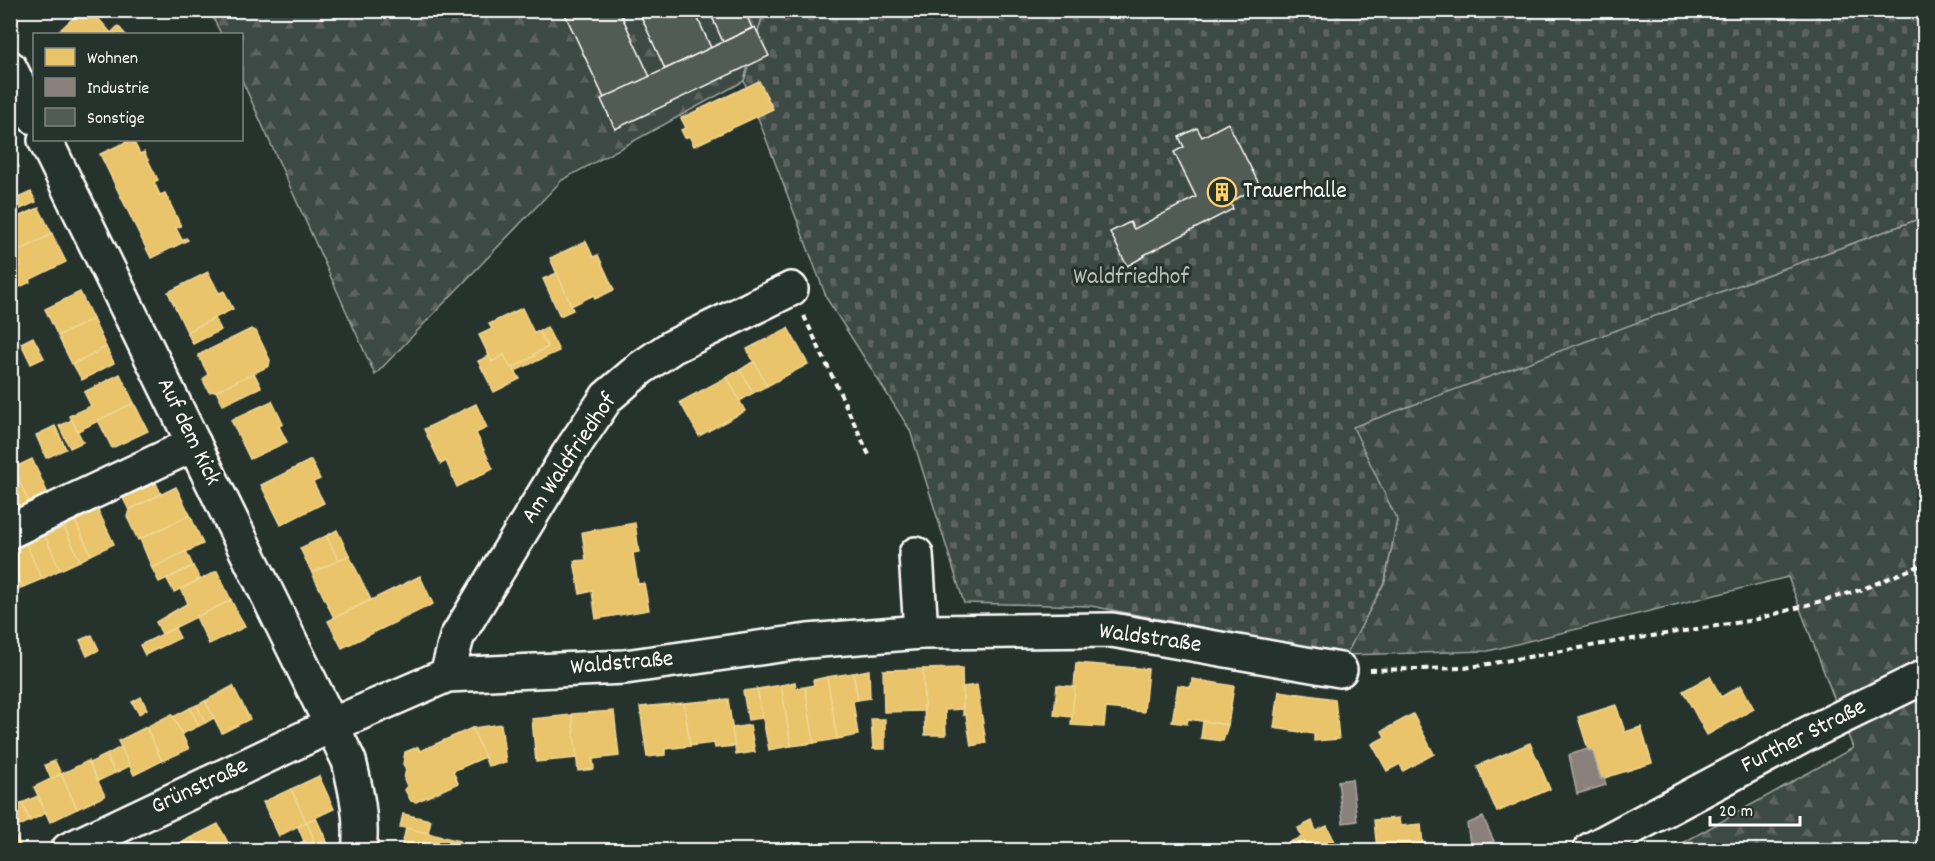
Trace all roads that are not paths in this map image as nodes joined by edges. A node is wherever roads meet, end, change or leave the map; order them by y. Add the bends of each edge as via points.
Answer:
1 (10, 68) edge
2 (33, 115) edge
3 (45, 141) edge
4 (791, 289) road end
5 (194, 444) junction
6 (10, 531) edge
7 (916, 554) dead end
8 (921, 632) junction
9 (1340, 670) road end
10 (447, 675) junction
11 (1924, 677) edge
12 (332, 725) junction
13 (68, 850) edge
14 (359, 850) edge
15 (1590, 850) edge

1 - 2 street
3 - 5 street, Auf dem Kick
4 - 10 street, Am Waldfriedhof via 672,347 607,397 457,637
5 - 6 street
5 - 12 street, Auf dem Kick
7 - 8 street
8 - 9 street, Waldstraße via 1112,630
8 - 10 street, Waldstraße via 808,641 625,667
10 - 12 street, Waldstraße
11 - 15 street, Further Straße via 1805,735
12 - 13 street, Grünstraße
12 - 14 street, Auf dem Kick via 349,761 357,792

